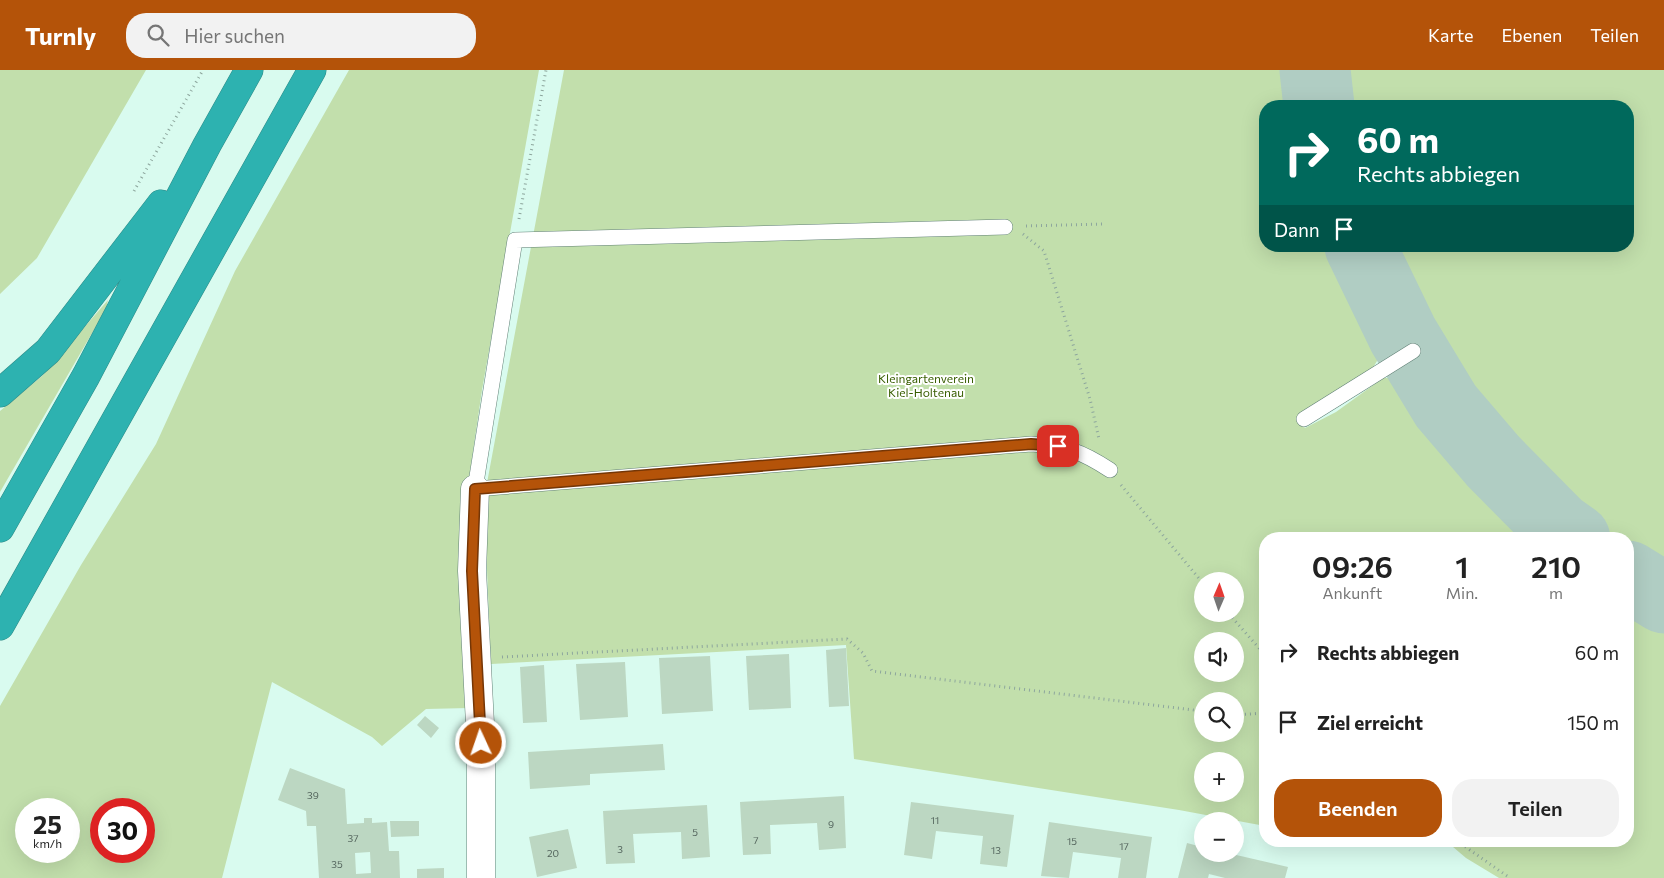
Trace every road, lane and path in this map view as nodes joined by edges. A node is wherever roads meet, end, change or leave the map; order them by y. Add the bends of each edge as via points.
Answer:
1 (249, 70) edge
2 (312, 70) edge
3 (546, 70) edge
4 (206, 145) junction
5 (1104, 224) dead end
6 (1005, 227) junction
7 (516, 240) junction
8 (1413, 351) dead end
9 (0, 393) edge
10 (1304, 418) dead end
11 (1110, 470) junction
12 (475, 489) junction
13 (0, 528) edge
14 (1194, 573) edge
15 (1237, 622) edge
16 (0, 626) edge
17 (1259, 648) edge
18 (477, 658) junction
19 (1194, 710) edge
20 (1259, 713) edge
21 (1244, 714) edge
22 (1466, 847) edge
23 (481, 878) edge
24 (1510, 878) edge

1 - 4 highway
2 - 16 highway
3 - 7 path
4 - 9 highway via 48,351
4 - 13 highway via 86,376
5 - 6 path
6 - 7 lane
6 - 11 path via 1028,236 1044,251
7 - 12 lane
8 - 10 lane
11 - 12 lane via 1072,449 1031,444
11 - 14 path
12 - 18 street via 472,571
15 - 17 path
18 - 19 path via 847,639 863,653 872,671
18 - 23 street
20 - 21 path
22 - 24 path

